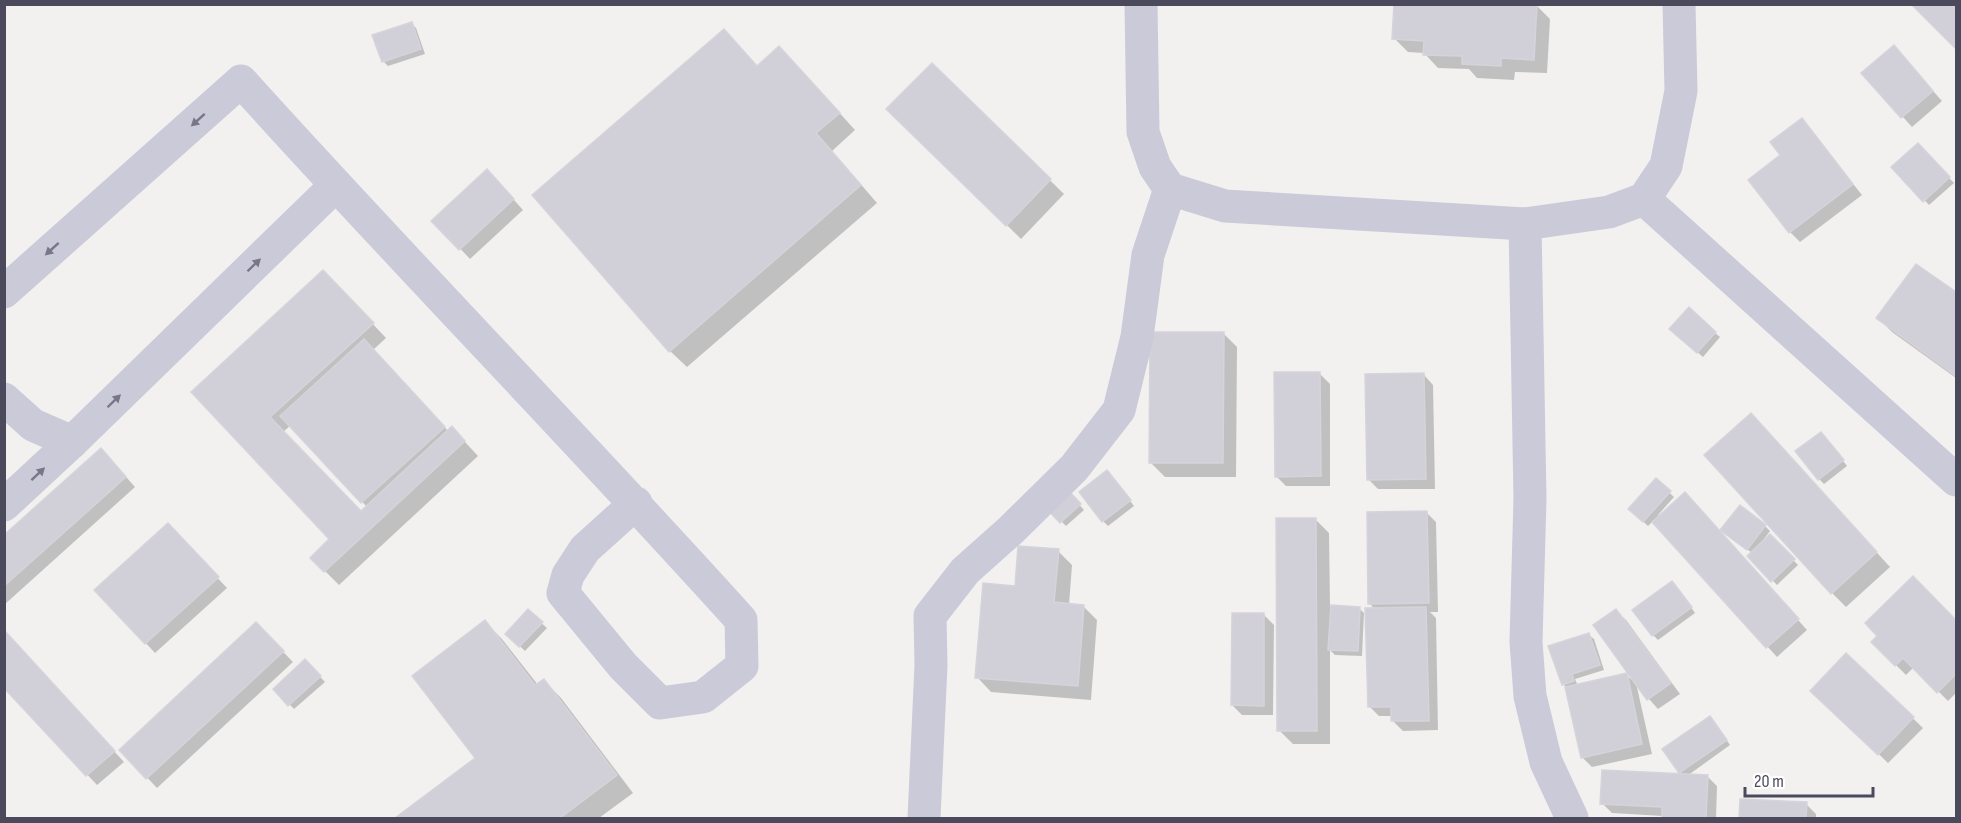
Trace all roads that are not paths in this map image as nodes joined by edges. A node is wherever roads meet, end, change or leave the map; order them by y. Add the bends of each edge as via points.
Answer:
1 (1141, 4) edge
2 (1679, 4) edge
3 (335, 186) junction
4 (1170, 189) junction
5 (1644, 199) junction
6 (1526, 224) junction
7 (4, 292) edge
8 (4, 399) edge
9 (72, 442) junction
10 (1956, 480) edge
11 (636, 503) junction
12 (4, 505) edge
13 (924, 819) edge
14 (1572, 819) edge

1 - 4 street via 1143,132 1155,167
2 - 5 street via 1681,91 1666,166
3 -> 7 street via 241,81
9 -> 3 street
3 - 11 street
4 - 6 street via 1225,206
4 - 13 street via 1148,255 1137,337 1119,410 1074,468 965,571 930,616
5 - 6 street via 1609,212
5 - 10 street
6 - 14 street via 1530,498 1526,642 1530,696 1546,762
8 - 9 street via 33,425
12 -> 9 street
11 - 11 street via 585,549 568,575 563,593 623,666 660,703 703,697 742,666 741,620

